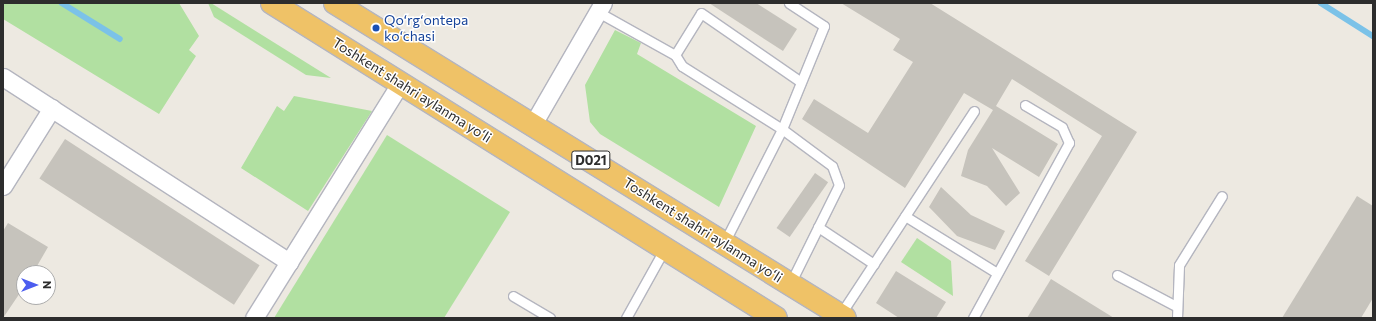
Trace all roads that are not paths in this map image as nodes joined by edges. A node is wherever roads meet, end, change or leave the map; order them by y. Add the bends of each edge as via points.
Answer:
1 (272, 3) edge
2 (335, 3) edge
3 (789, 3) edge
4 (600, 6) edge
5 (675, 55) junction
6 (3, 77) edge
7 (401, 82) junction
8 (801, 82) junction
9 (1025, 105) dead end
10 (52, 108) junction
11 (974, 111) dead end
12 (533, 124) junction
13 (782, 129) junction
14 (3, 186) edge
15 (1222, 196) dead end
16 (905, 216) junction
17 (818, 227) junction
18 (724, 243) junction
19 (665, 248) junction
20 (289, 262) junction
21 (874, 264) junction
22 (998, 273) junction
23 (1117, 275) dead end
24 (790, 284) junction
25 (513, 296) dead end
26 (1176, 306) junction
27 (843, 316) edge
28 (254, 318) edge
29 (550, 318) edge
30 (626, 318) edge
31 (776, 318) edge
32 (973, 318) edge
33 (1177, 318) edge

1 - 7 highway, Toshkent shahri aylanma yoʻli / D021
2 - 12 highway, Toshkent shahri aylanma yoʻli / D021
3 - 8 lane via 824,26
4 - 5 lane
4 - 12 street
5 - 8 lane via 701,13
5 - 13 lane via 682,66
6 - 10 street
7 - 19 highway, Toshkent shahri aylanma yoʻli / D021
7 - 20 street
8 - 13 lane
9 - 22 lane via 1062,127 1069,143
10 - 14 street
10 - 20 street
11 - 16 lane
12 - 18 highway, Toshkent shahri aylanma yoʻli / D021
13 - 17 lane via 832,166 839,185
13 - 18 lane
15 - 26 lane via 1179,265
16 - 21 lane
16 - 22 lane
17 - 21 lane
17 - 24 lane
18 - 24 highway, Toshkent shahri aylanma yoʻli / D021
19 - 30 lane
19 - 31 highway, Toshkent shahri aylanma yoʻli / D021
20 - 28 street
21 - 27 lane
22 - 32 lane
23 - 26 lane
24 - 27 highway, Toshkent shahri aylanma yoʻli / D021
25 - 29 lane
26 - 33 lane

